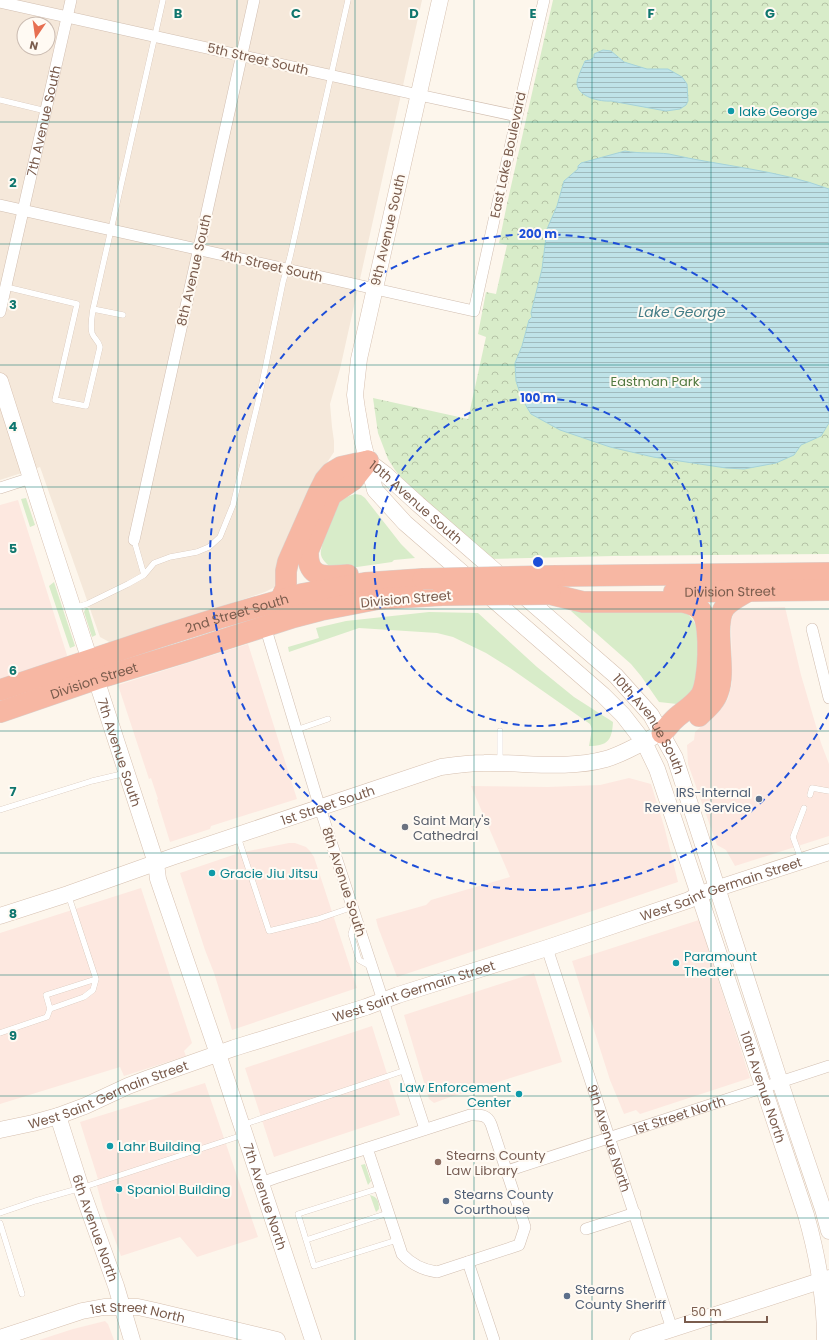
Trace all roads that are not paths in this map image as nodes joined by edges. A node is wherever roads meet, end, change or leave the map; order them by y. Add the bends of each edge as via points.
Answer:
1 (71, 0) edge
2 (163, 0) edge
3 (254, 0) edge
4 (348, 0) edge
5 (440, 0) edge
6 (544, 0) edge
7 (0, 2) edge
8 (68, 17) junction
9 (155, 36) junction
10 (242, 56) junction
11 (331, 76) junction
12 (419, 95) junction
13 (0, 100) edge
14 (46, 110) junction
15 (517, 116) junction
16 (0, 205) edge
17 (23, 210) junction
18 (110, 230) junction
19 (199, 250) junction
20 (287, 269) junction
21 (374, 289) junction
22 (3, 293) edge
23 (93, 309) junction
24 (474, 311) joint
25 (0, 312) edge
26 (123, 315) dead end
27 (0, 381) edge
28 (368, 460) junction
29 (31, 478) junction
30 (0, 488) edge
31 (134, 540) joint
32 (829, 573) edge
33 (417, 574) junction
34 (144, 575) junction
35 (482, 577) joint
36 (552, 585) junction
37 (829, 590) edge
38 (748, 591) junction
39 (579, 598) junction
40 (280, 601) junction
41 (72, 608) junction
42 (265, 626) junction
43 (812, 629) dead end
44 (93, 670) junction
45 (0, 690) edge
46 (829, 698) edge
47 (0, 712) edge
48 (328, 719) dead end
49 (296, 730) junction
50 (500, 731) dead end
51 (662, 733) junction
52 (644, 742) junction
53 (500, 763) junction
54 (126, 773) junction
55 (829, 791) edge
56 (810, 794) dead end
57 (320, 808) junction
58 (804, 808) dead end
59 (0, 810) edge
60 (237, 835) junction
61 (829, 852) edge
62 (802, 861) junction
63 (156, 863) junction
64 (717, 889) junction
65 (68, 894) junction
66 (700, 894) junction
67 (354, 912) junction
68 (0, 916) edge
69 (547, 948) junction
70 (96, 979) junction
71 (383, 999) junction
72 (50, 1009) junction
73 (0, 1033) edge
74 (218, 1054) junction
75 (829, 1066) edge
76 (406, 1070) junction
77 (780, 1082) junction
78 (764, 1087) junction
79 (58, 1116) junction
80 (425, 1129) junction
81 (0, 1130) edge
82 (243, 1130) junction
83 (609, 1138) junction
84 (367, 1148) junction
85 (507, 1171) junction
86 (261, 1183) junction
87 (81, 1188) junction
88 (380, 1188) junction
89 (0, 1213) edge
90 (388, 1213) junction
91 (634, 1213) junction
92 (0, 1223) edge
93 (586, 1229) dead end
94 (829, 1231) edge
95 (306, 1240) junction
96 (397, 1240) junction
97 (468, 1262) junction
98 (825, 1279) edge
99 (22, 1294) dead end
100 (121, 1306) junction
101 (672, 1329) junction
102 (0, 1338) edge
103 (132, 1340) edge
104 (277, 1340) edge
105 (313, 1340) edge
106 (494, 1340) edge
107 (638, 1340) edge
108 (825, 1340) edge

1 - 8 street, 7th Avenue South
2 - 9 lane
3 - 10 street, 8th Avenue South
4 - 11 lane
5 - 12 main road, 9th Avenue South
6 - 15 street, East Lake Boulevard
7 - 8 street, 5th Street South
8 - 9 street, 5th Street South
8 - 14 street, 7th Avenue South
9 - 10 street, 5th Street South
9 - 18 lane
10 - 11 street, 5th Street South
10 - 19 street, 8th Avenue South
11 - 12 street, 5th Street South
11 - 20 lane
12 - 15 street, 5th Street South
12 - 21 main road, 9th Avenue South
13 - 14 lane
14 - 17 street, 7th Avenue South
15 - 24 street, East Lake Boulevard
16 - 17 street, 4th Street South
17 - 18 street, 4th Street South
17 - 22 street, 7th Avenue South
18 - 19 street, 4th Street South
18 - 23 lane
19 - 20 street, 4th Street South
19 - 31 street, 8th Avenue South
20 - 21 street, 4th Street South
20 - 34 lane via 233,506 220,537 209,547 197,552 154,563
21 - 24 street, 4th Street South
21 - 28 main road, 9th Avenue South via 359,359 355,395
22 - 23 lane via 77,304 56,400 86,406 100,347 92,332
22 - 25 street, 7th Avenue South
23 - 26 lane
27 - 29 main road, 7th Avenue South
28 - 33 highway via 353,480 331,495 308,551 311,568 322,576 331,577 364,573
28 - 40 highway via 341,467 325,480 288,562 286,588
28 - 51 main road, 10th Avenue South via 616,676 651,715
28 - 52 main road, 10th Avenue South via 375,490 405,523 603,695
29 - 30 street
29 - 41 main road, 7th Avenue South
31 - 34 lane
32 - 36 highway, Division Street
33 - 35 highway, 2nd Street South, bridge
33 - 40 highway, 2nd Street South via 302,594
34 - 41 lane via 87,604
35 - 36 highway, Division Street, bridge
36 - 39 highway, Division Street
36 - 42 highway, Division Street, bridge via 354,603
37 - 38 highway, Division Street
38 - 39 highway, Division Street
38 - 51 highway via 730,602 722,614 721,682 714,700 682,731
39 - 51 highway via 683,602 694,604 703,612 707,628 705,686 697,701
40 - 44 highway, 2nd Street South via 219,618
41 - 44 main road, 7th Avenue South
42 - 44 highway, Division Street via 185,652
42 - 49 street, 8th Avenue South
43 - 46 street
44 - 45 highway, 2nd Street South
44 - 47 highway, Division Street
44 - 54 main road, 7th Avenue South
48 - 49 lane
49 - 57 street, 8th Avenue South
50 - 53 lane
51 - 52 main road, 1st Street South
51 - 64 main road, 10th Avenue South via 675,758
52 - 53 main road, 1st Street South via 626,752 587,763
52 - 66 main road, 10th Avenue South via 657,769
53 - 57 main road, 1st Street South via 441,767
54 - 59 lane
54 - 63 main road, 7th Avenue South
55 - 56 lane via 812,788
57 - 60 main road, 1st Street South
57 - 67 street, 8th Avenue South
58 - 62 lane via 793,837
60 - 63 main road, 1st Street South
60 - 67 lane via 268,931
61 - 62 main road, West Saint Germain Street
62 - 64 main road, West Saint Germain Street
63 - 65 main road, 1st Street South
63 - 74 main road, 7th Avenue South via 158,879
64 - 66 main road, West Saint Germain Street
64 - 77 main road, 10th Avenue North
65 - 68 main road, 1st Street South
65 - 70 lane
66 - 69 main road, West Saint Germain Street
66 - 78 main road, 10th Avenue North
67 - 71 street, 8th Avenue South
69 - 71 main road, West Saint Germain Street
69 - 83 street, 9th Avenue North
70 - 72 lane via 92,990 84,997
70 - 72 lane via 46,995
71 - 74 main road, West Saint Germain Street via 366,1007
71 - 76 street, 8th Avenue South
72 - 73 lane via 47,1017
74 - 79 main road, West Saint Germain Street via 128,1086
74 - 82 main road, 7th Avenue North
75 - 77 street, 1st Street North
76 - 80 street, 8th Avenue South
76 - 82 lane
77 - 78 street, 1st Street North
77 - 94 main road, 10th Avenue North
78 - 83 street, 1st Street North
78 - 98 main road, 10th Avenue North
79 - 81 main road, West Saint Germain Street
79 - 87 main road, 6th Avenue North
80 - 84 street
80 - 85 street via 470,1115 483,1115 489,1119
82 - 86 main road, 7th Avenue North
82 - 87 lane
83 - 85 street, 1st Street North
83 - 91 street, 9th Avenue North
84 - 86 street
84 - 88 street
85 - 97 street via 525,1227 519,1245
86 - 105 main road, 7th Avenue North
87 - 89 lane
87 - 100 main road, 6th Avenue North
88 - 90 street
88 - 95 lane via 298,1214
90 - 95 lane
90 - 96 street
91 - 93 street
91 - 101 street, 9th Avenue North
92 - 99 lane
95 - 96 lane via 314,1266
96 - 97 street via 402,1254 409,1262 428,1271 437,1272
97 - 106 street
98 - 101 main road
98 - 108 main road
100 - 102 main road, 1st Street North via 82,1311
100 - 103 main road, 6th Avenue North
100 - 104 main road, 1st Street North via 138,1307
101 - 107 main road

